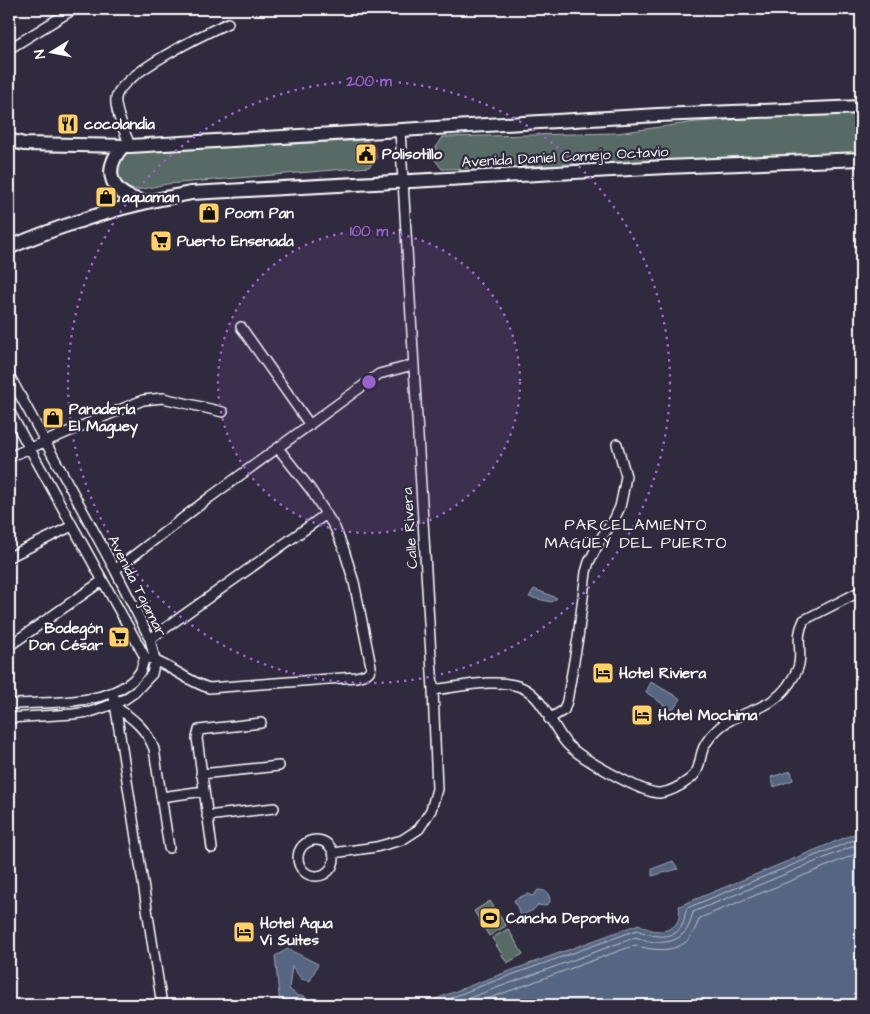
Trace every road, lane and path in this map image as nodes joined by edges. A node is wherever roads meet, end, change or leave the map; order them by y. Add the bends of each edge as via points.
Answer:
1 (74, 9) edge
2 (228, 23) dead end
3 (9, 49) edge
4 (861, 107) edge
5 (400, 130) junction
6 (9, 140) edge
7 (126, 146) junction
8 (861, 159) edge
9 (402, 182) junction
10 (144, 201) junction
11 (9, 248) edge
12 (240, 327) dead end
13 (413, 365) junction
14 (9, 376) edge
15 (9, 411) edge
16 (223, 412) dead end
17 (310, 425) junction
18 (45, 442) junction
19 (617, 444) dead end
20 (278, 448) junction
21 (28, 449) junction
22 (9, 457) edge
23 (325, 515) junction
24 (72, 526) junction
25 (9, 557) edge
26 (115, 570) junction
27 (102, 581) junction
28 (861, 591) edge
29 (150, 639) junction
30 (9, 646) edge
31 (145, 657) junction
32 (155, 660) junction
33 (433, 690) junction
34 (112, 692) junction
35 (9, 704) edge
36 (116, 705) junction
37 (9, 718) edge
38 (549, 719) junction
39 (261, 723) dead end
40 (279, 766) dead end
41 (201, 774) junction
42 (204, 791) junction
43 (161, 797) junction
44 (274, 808) dead end
45 (207, 816) junction
46 (169, 848) dead end
47 (212, 848) dead end
48 (333, 853) junction
49 (162, 1005) edge

1 - 3 street
2 - 7 street via 188,42 134,76 117,94 116,104
4 - 5 main road
5 - 7 main road
5 - 9 street, Calle Rivera
6 - 7 main road via 24,144
7 - 10 main road via 112,161 115,186 128,197
8 - 9 main road, Avenida Daniel Camejo Octavio
9 - 10 main road, Avenida Daniel Camejo Octavio via 191,193
9 - 13 street, Calle Rivera
10 - 11 main road, Avenida Daniel Camejo Octavio via 88,217
12 - 17 street
13 - 17 street via 379,374
13 - 33 street, Calle Rivera
14 - 18 street, Avenida Tajamar
15 - 21 street, Avenida Tajamar
16 - 18 street via 163,398 142,400
17 - 20 street
18 - 21 street
18 - 26 street, Avenida Tajamar
19 - 38 street via 626,476 620,507 589,562 564,710
20 - 23 street
20 - 26 street
21 - 22 street
21 - 24 street, Avenida Tajamar
23 - 29 street
23 - 32 street via 335,528 354,582 371,666 368,673 356,677 208,688
24 - 25 street
24 - 27 street, Avenida Tajamar
26 - 29 street, Avenida Tajamar
27 - 30 street
27 - 31 street, Avenida Tajamar
28 - 38 street via 804,620 800,628 799,664 780,695 765,706 717,728 702,751 696,773 676,788 659,793 638,787 568,746
29 - 32 street, Avenida Tajamar
31 - 32 street
31 - 34 street, Avenida Tajamar via 131,682
32 - 36 street, Avenida Tajamar via 152,674 135,692
33 - 38 street via 511,684 525,689 538,700
33 - 48 street, Calle Rivera via 437,789 431,810 419,829 402,840
34 - 35 street, Avenida Tajamar via 86,700
34 - 36 street
36 - 37 street, Avenida Tajamar via 90,712
36 - 43 street via 150,737
36 - 49 street
39 - 41 street via 199,730
40 - 41 street
41 - 42 street
42 - 43 street
42 - 45 street
43 - 46 street
44 - 45 street
45 - 47 street
48 - 48 street via 322,841 310,840 298,852 298,864 311,876 323,875 332,866

